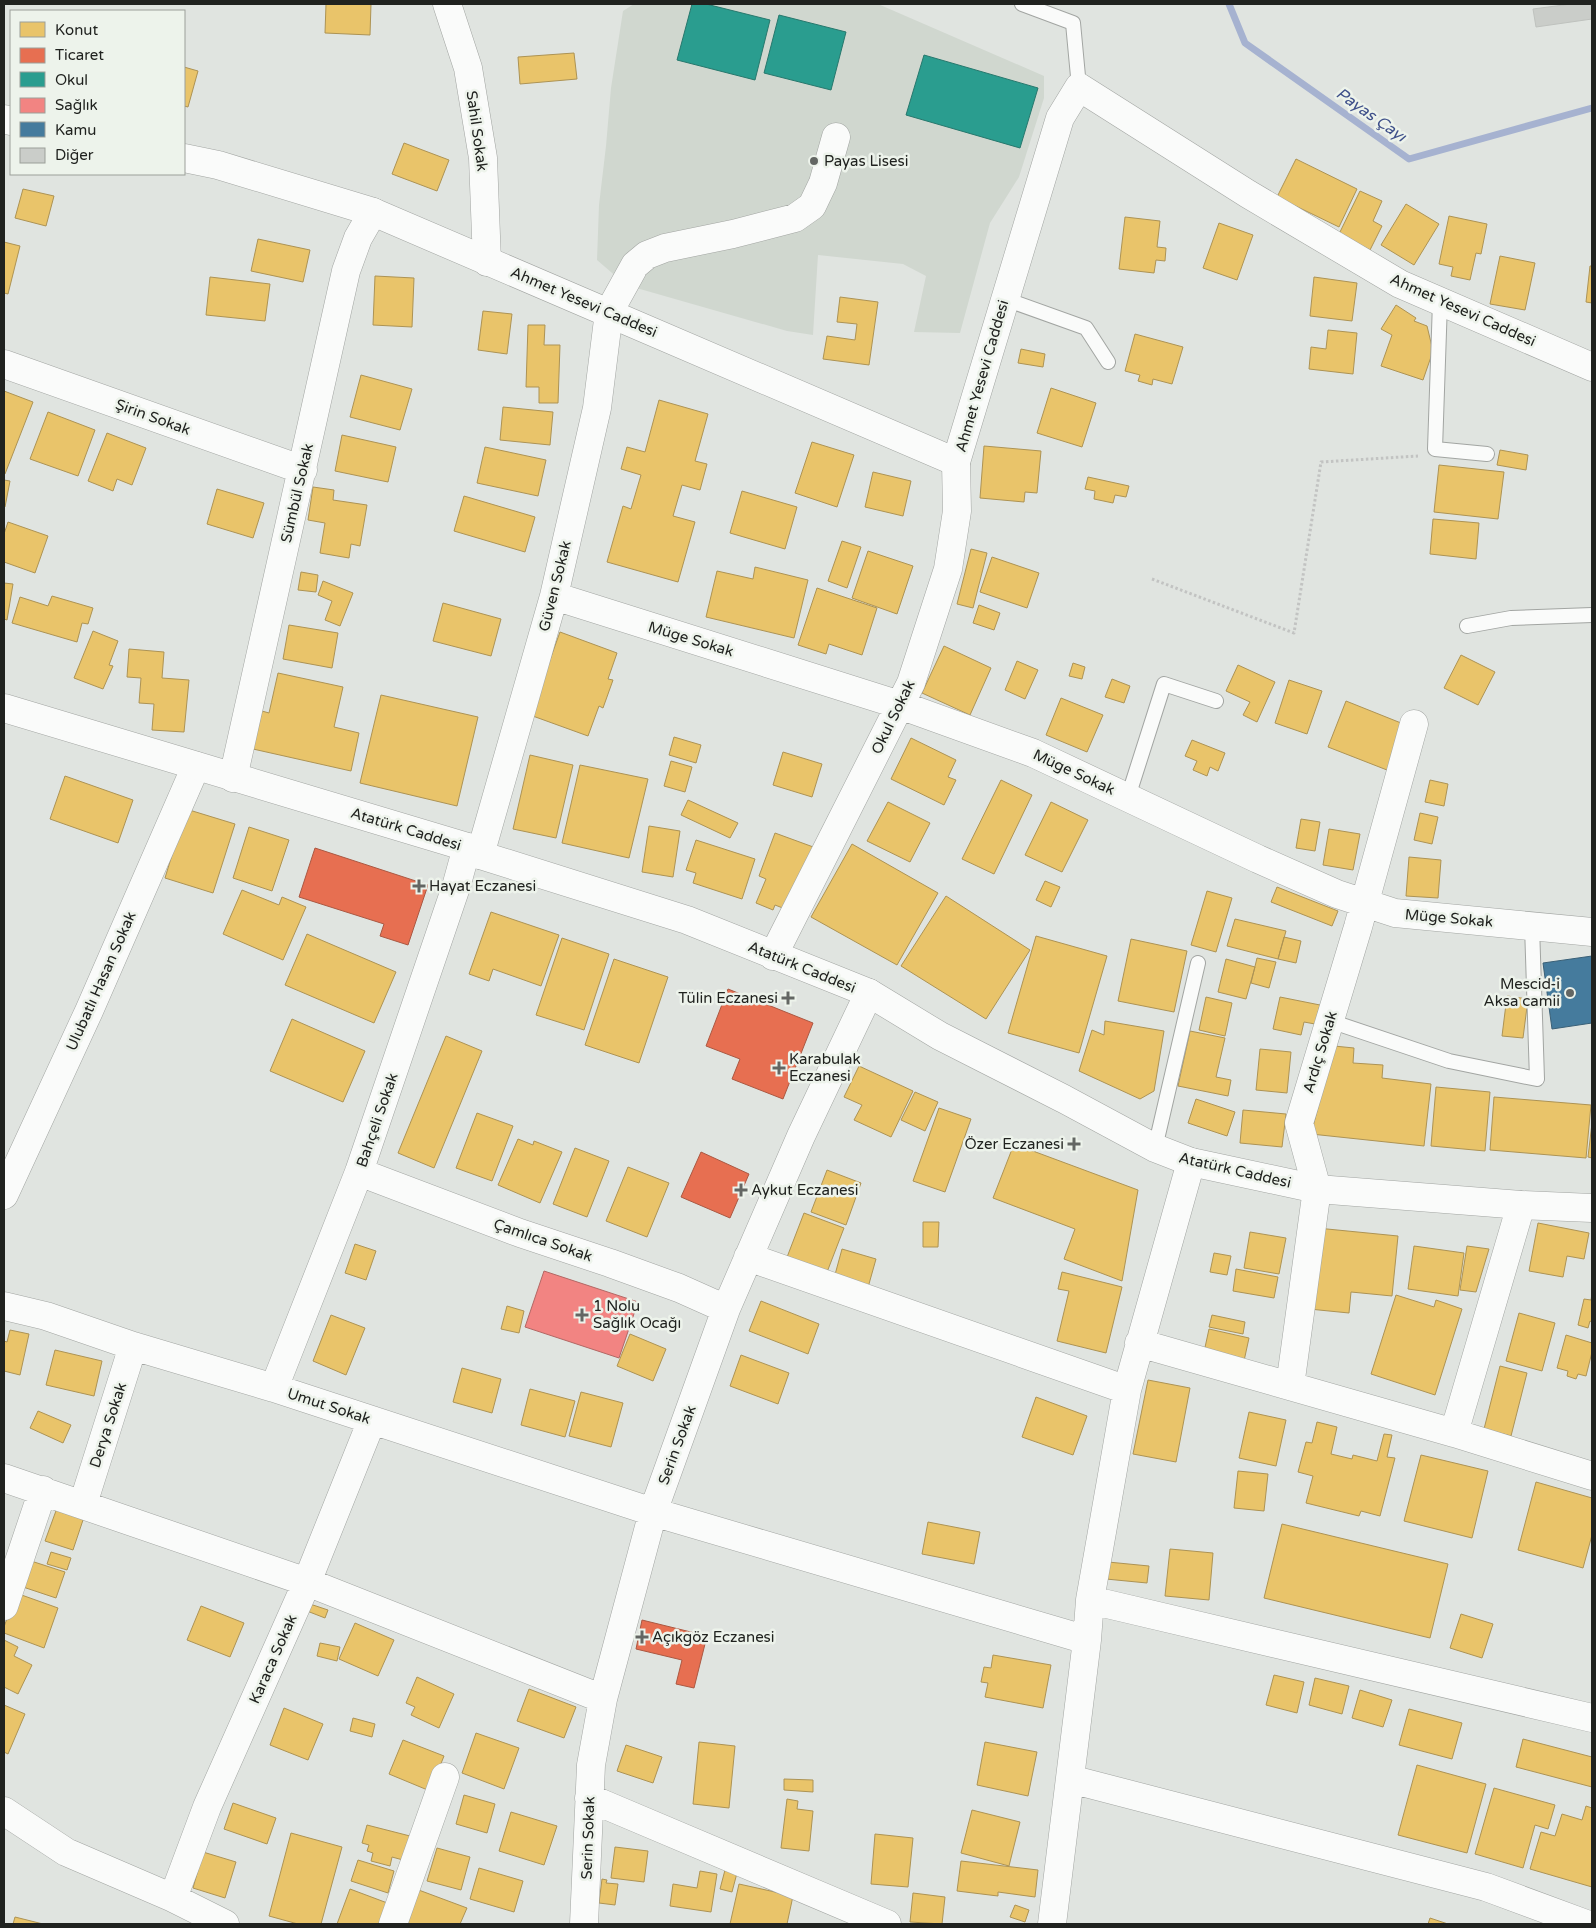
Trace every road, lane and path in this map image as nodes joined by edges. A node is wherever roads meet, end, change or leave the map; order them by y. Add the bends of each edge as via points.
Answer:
1 (447, 4) edge
2 (1022, 4) edge
3 (1079, 87) junction
4 (836, 137) dead end
5 (185, 158) edge
6 (372, 212) junction
7 (487, 262) junction
8 (1005, 299) junction
9 (1440, 302) junction
10 (609, 312) junction
11 (1108, 362) dead end
12 (4, 364) edge
13 (1592, 367) edge
14 (1435, 449) junction
15 (1487, 454) dead end
16 (956, 462) junction
17 (303, 470) junction
18 (1152, 579) dead end
19 (554, 596) junction
20 (1592, 615) edge
21 (1467, 626) dead end
22 (1216, 701) dead end
23 (900, 705) junction
24 (4, 708) edge
25 (1414, 724) dead end
26 (196, 766) junction
27 (233, 778) junction
28 (1128, 797) junction
29 (473, 851) junction
30 (1364, 903) junction
31 (1532, 926) junction
32 (1592, 932) edge
33 (773, 956) junction
34 (1198, 963) dead end
35 (869, 993) junction
36 (1330, 1021) junction
37 (1155, 1148) junction
38 (1191, 1162) junction
39 (360, 1172) junction
40 (1316, 1188) junction
41 (4, 1195) edge
42 (1521, 1205) junction
43 (1592, 1208) edge
44 (748, 1257) junction
45 (4, 1306) edge
46 (726, 1309) junction
47 (1140, 1343) junction
48 (133, 1346) junction
49 (1290, 1386) junction
50 (274, 1388) junction
51 (1127, 1390) junction
52 (372, 1420) junction
53 (1454, 1433) junction
54 (1592, 1476) edge
55 (4, 1478) edge
56 (43, 1490) junction
57 (83, 1504) junction
58 (653, 1512) junction
59 (307, 1582) junction
60 (1090, 1600) junction
61 (4, 1606) edge
62 (1087, 1640) junction
63 (602, 1699) junction
64 (1592, 1718) edge
65 (445, 1777) dead end
66 (1070, 1779) junction
67 (589, 1798) junction
68 (4, 1811) edge
69 (173, 1898) junction
70 (225, 1924) edge
71 (393, 1924) edge
72 (584, 1924) edge
73 (887, 1924) edge
74 (1052, 1924) edge
75 (1586, 1924) edge

1 - 7 street, Sahil Sokak via 468,68 482,149
2 - 3 lane via 1073,23
3 - 8 street, Ahmet Yesevi Caddesi via 1060,118
3 - 9 street, Ahmet Yesevi Caddesi via 1256,199 1400,284
4 - 10 street via 824,183 812,206 795,218 646,255 635,264
5 - 6 street, Ahmet Yesevi Caddesi via 218,165
6 - 7 street, Ahmet Yesevi Caddesi
6 - 17 street, Sümbül Sokak via 346,271
7 - 10 street, Ahmet Yesevi Caddesi
8 - 11 lane via 1086,328
8 - 16 street, Ahmet Yesevi Caddesi
9 - 13 street, Ahmet Yesevi Caddesi
9 - 14 lane
10 - 16 street, Ahmet Yesevi Caddesi
10 - 19 street, Güven Sokak via 597,408
12 - 17 street, Şirin Sokak
14 - 15 lane
14 - 18 path via 1415,457 1321,462 1294,633
16 - 23 street, Okul Sokak via 957,512 948,569 911,683
17 - 27 street, Sümbül Sokak
19 - 23 street, Müge Sokak
19 - 29 street, Güven Sokak
20 - 21 lane via 1511,618
22 - 28 lane via 1164,684
23 - 28 street, Müge Sokak via 1033,753
23 - 33 street, Okul Sokak
24 - 26 street, Atatürk Caddesi
25 - 30 street, Ardıç Sokak
26 - 27 street, Atatürk Caddesi
26 - 41 street, Ulubatlı Hasan Sokak
27 - 29 street, Atatürk Caddesi
28 - 30 street, Müge Sokak via 1258,859
29 - 33 street, Atatürk Caddesi via 687,920
29 - 39 street, Bahçeli Sokak via 456,887
30 - 31 street, Müge Sokak via 1395,913
30 - 36 street, Ardıç Sokak
31 - 32 street, Müge Sokak
31 - 36 lane via 1536,1078 1449,1060
33 - 35 street, Atatürk Caddesi
34 - 37 lane
35 - 37 street, Atatürk Caddesi via 940,1036
35 - 44 street, Serin Sokak
36 - 40 street, Ardıç Sokak via 1299,1123
37 - 38 street, Atatürk Caddesi
38 - 40 street, Atatürk Caddesi
38 - 47 street
39 - 46 street, Çamlıca Sokak via 520,1233 679,1288
39 - 50 street, Bahçeli Sokak
40 - 42 street, Atatürk Caddesi
40 - 49 street, Ardıç Sokak
42 - 43 street, Atatürk Caddesi
42 - 53 street
44 - 46 street, Serin Sokak
44 - 51 street
45 - 48 street, Umut Sokak via 46,1316
46 - 58 street, Serin Sokak
47 - 49 street
47 - 51 street
48 - 50 street, Umut Sokak
48 - 57 street, Derya Sokak
49 - 53 street
50 - 52 street, Umut Sokak
51 - 60 street
52 - 58 street, Umut Sokak
52 - 59 street, Karaca Sokak
53 - 54 street
55 - 56 street
56 - 57 street
56 - 61 street
57 - 59 street
58 - 62 street, Umut Sokak
58 - 63 street, Serin Sokak
59 - 63 street
59 - 69 street, Karaca Sokak via 206,1807
60 - 62 street
60 - 64 street
62 - 66 street
63 - 67 street, Serin Sokak
65 - 71 street
66 - 74 street
66 - 75 street via 1486,1887
67 - 72 street, Serin Sokak
67 - 73 street
68 - 69 street via 66,1852
69 - 70 street

